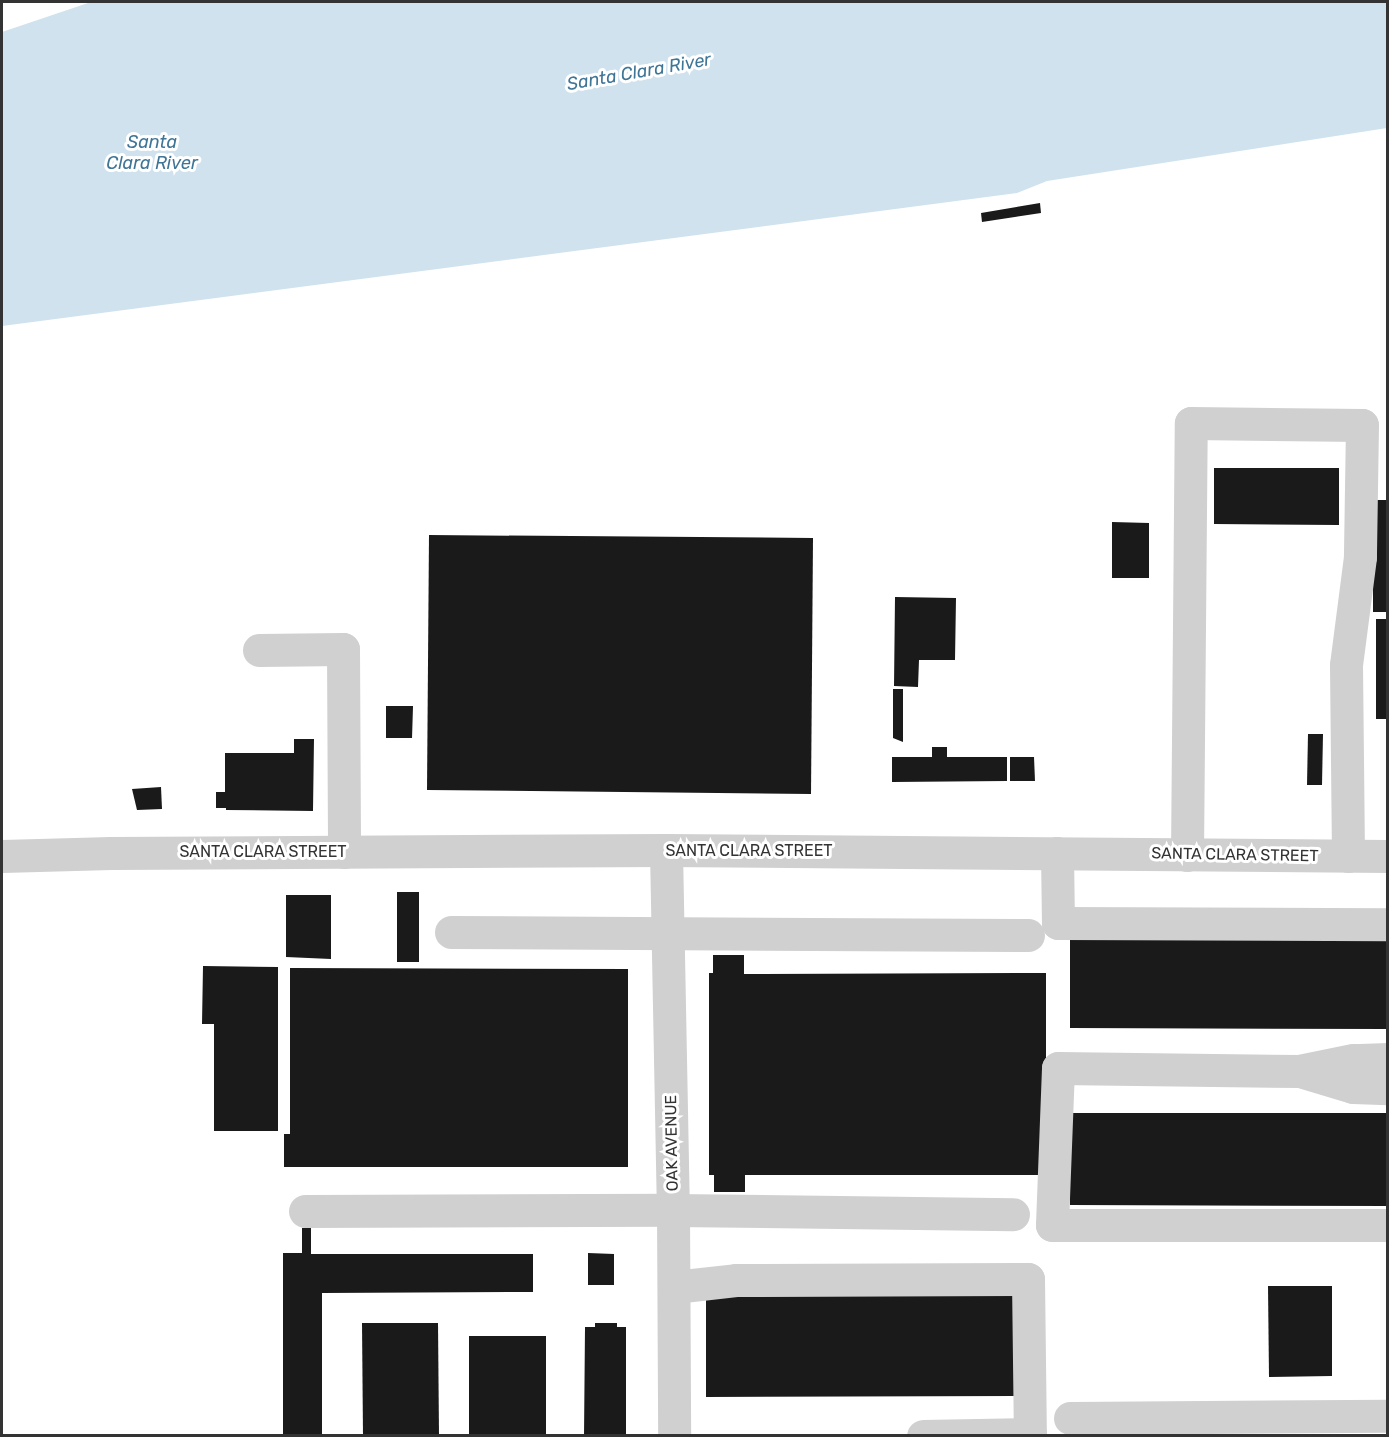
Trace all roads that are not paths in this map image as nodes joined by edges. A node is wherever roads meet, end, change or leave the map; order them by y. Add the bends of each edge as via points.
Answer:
1 (259, 650) dead end
2 (666, 850) junction
3 (344, 852) junction
4 (1057, 853) junction
5 (1186, 855) junction
6 (2, 856) edge
7 (1348, 856) junction
8 (1388, 856) edge
9 (1388, 924) edge
10 (1043, 929) junction
11 (668, 931) junction
12 (451, 932) dead end
13 (1388, 1059) edge
14 (1299, 1071) junction
15 (1388, 1088) edge
16 (673, 1210) junction
17 (305, 1211) dead end
18 (1012, 1214) dead end
19 (1388, 1225) edge
20 (674, 1287) junction
21 (1388, 1416) edge
22 (1070, 1418) dead end
23 (674, 1436) edge
24 (923, 1436) edge

1 - 3 street via 343,649
2 - 3 street, SANTA CLARA STREET
2 - 4 street, SANTA CLARA STREET
2 - 11 street, OAK AVENUE
3 - 6 street, SANTA CLARA STREET
4 - 5 street, SANTA CLARA STREET
4 - 10 street
5 - 7 street, SANTA CLARA STREET
5 - 7 street via 1191,423 1362,425 1360,556 1346,665
7 - 8 street, SANTA CLARA STREET
9 - 10 street
10 - 11 street
11 - 12 street
11 - 16 street, OAK AVENUE
13 - 14 street via 1353,1060
14 - 15 street via 1353,1087
14 - 19 street via 1058,1068 1052,1225
16 - 17 street
16 - 18 street
16 - 20 street, OAK AVENUE
20 - 23 street, OAK AVENUE
20 - 24 street via 735,1280 1028,1279 1030,1434
21 - 22 street

